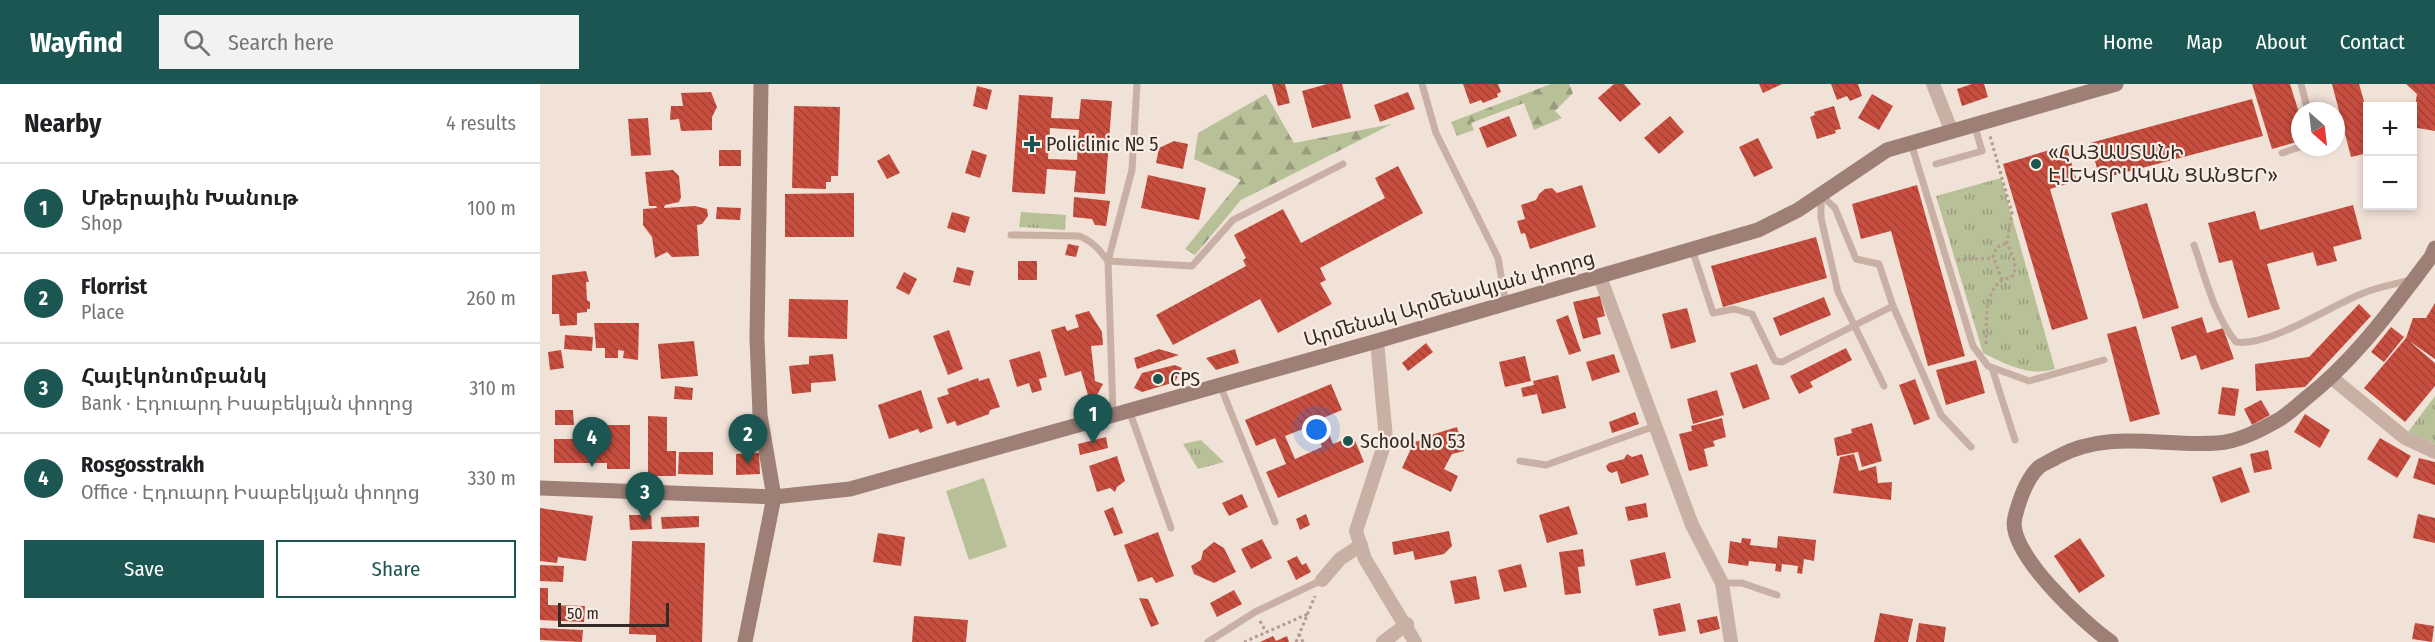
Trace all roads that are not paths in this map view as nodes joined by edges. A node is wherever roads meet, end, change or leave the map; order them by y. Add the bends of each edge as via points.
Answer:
1 (760, 84) edge
2 (1137, 84) edge
3 (1422, 84) edge
4 (1933, 84) edge
5 (2116, 84) edge
6 (2301, 84) edge
7 (2306, 102) edge
8 (1980, 122) junction
9 (1951, 130) junction
10 (1911, 143) junction
11 (2291, 150) edge
12 (2282, 153) dead end
13 (1343, 164) dead end
14 (1936, 164) dead end
15 (1821, 195) junction
16 (1011, 234) dead end
17 (2194, 245) dead end
18 (2435, 248) edge
19 (1692, 249) junction
20 (1108, 261) junction
21 (1600, 277) junction
22 (2414, 279) junction
23 (1506, 304) junction
24 (1893, 306) junction
25 (1855, 325) junction
26 (1377, 341) junction
27 (2104, 360) dead end
28 (1992, 368) junction
29 (2332, 378) junction
30 (1220, 385) junction
31 (1884, 386) dead end
32 (1129, 410) junction
33 (1113, 414) junction
34 (1655, 426) junction
35 (2015, 440) dead end
36 (1971, 447) dead end
37 (2435, 452) edge
38 (1520, 461) dead end
39 (540, 488) edge
40 (774, 497) junction
41 (1275, 522) dead end
42 (1172, 528) dead end
43 (1361, 545) junction
44 (1322, 580) joint
45 (1722, 583) junction
46 (1777, 595) dead end
47 (1407, 624) junction
48 (745, 642) edge
49 (1208, 642) edge
50 (1383, 642) edge
51 (1415, 642) edge
52 (1731, 642) edge
53 (2111, 642) edge

1 - 40 main road via 757,338 760,415
2 - 20 lane via 1132,170
3 - 23 lane via 1437,133 1498,258
4 - 9 street
5 - 8 main road, Արմենակ Արմենակյան փողոց
6 - 7 lane
8 - 9 main road, Արմենակ Արմենակյան փողոց
8 - 14 lane via 1982,152
9 - 10 main road, Արմենակ Արմենակյան փողոց
10 - 15 main road, Արմենակ Արմենակյան փողոց via 1887,150
10 - 28 lane via 1973,346
11 - 12 lane
13 - 20 lane via 1233,220 1192,266
15 - 19 main road, Արմենակ Արմենակյան փողոց via 1758,230
15 - 24 lane via 1835,208 1856,258 1879,264
15 - 25 lane via 1821,218 1838,292
16 - 20 lane via 1079,236 1099,249
17 - 22 lane via 2229,334 2236,342 2248,344 2365,292
18 - 22 main road
19 - 21 main road, Արմենակ Արմենակյան փողոց
19 - 25 lane via 1713,313 1734,309 1752,314 1775,361 1782,362
20 - 33 lane
21 - 23 main road, Արմենակ Արմենակյան փողոց
21 - 34 street
22 - 29 main road
23 - 26 main road, Արմենակ Արմենակյան փողոց
24 - 25 lane
24 - 36 lane via 1941,415
25 - 31 lane
26 - 30 main road, Արմենակ Արմենակյան փողոց
26 - 43 street via 1386,439 1356,531
27 - 28 lane via 2029,381
28 - 35 lane
29 - 37 street via 2405,438
29 - 53 main road via 2282,418 2240,438 2219,443 2114,440 2074,448 2038,468 2020,496 2013,521 2020,545 2047,585
30 - 32 main road, Արմենակ Արմենակյան փողոց
30 - 41 lane
32 - 33 main road, Արմենակ Արմենակյան փողոց
32 - 42 lane
33 - 40 main road, Արմենակ Արմենակյան փողոց via 850,489
34 - 38 lane via 1546,465
34 - 45 street via 1692,525
39 - 40 main road, Արմենակ Արմենակյան փողոց
40 - 48 main road
43 - 44 street
43 - 47 street via 1365,559
44 - 49 lane via 1255,612
45 - 46 lane via 1742,583
45 - 52 street
47 - 50 street
47 - 51 street

